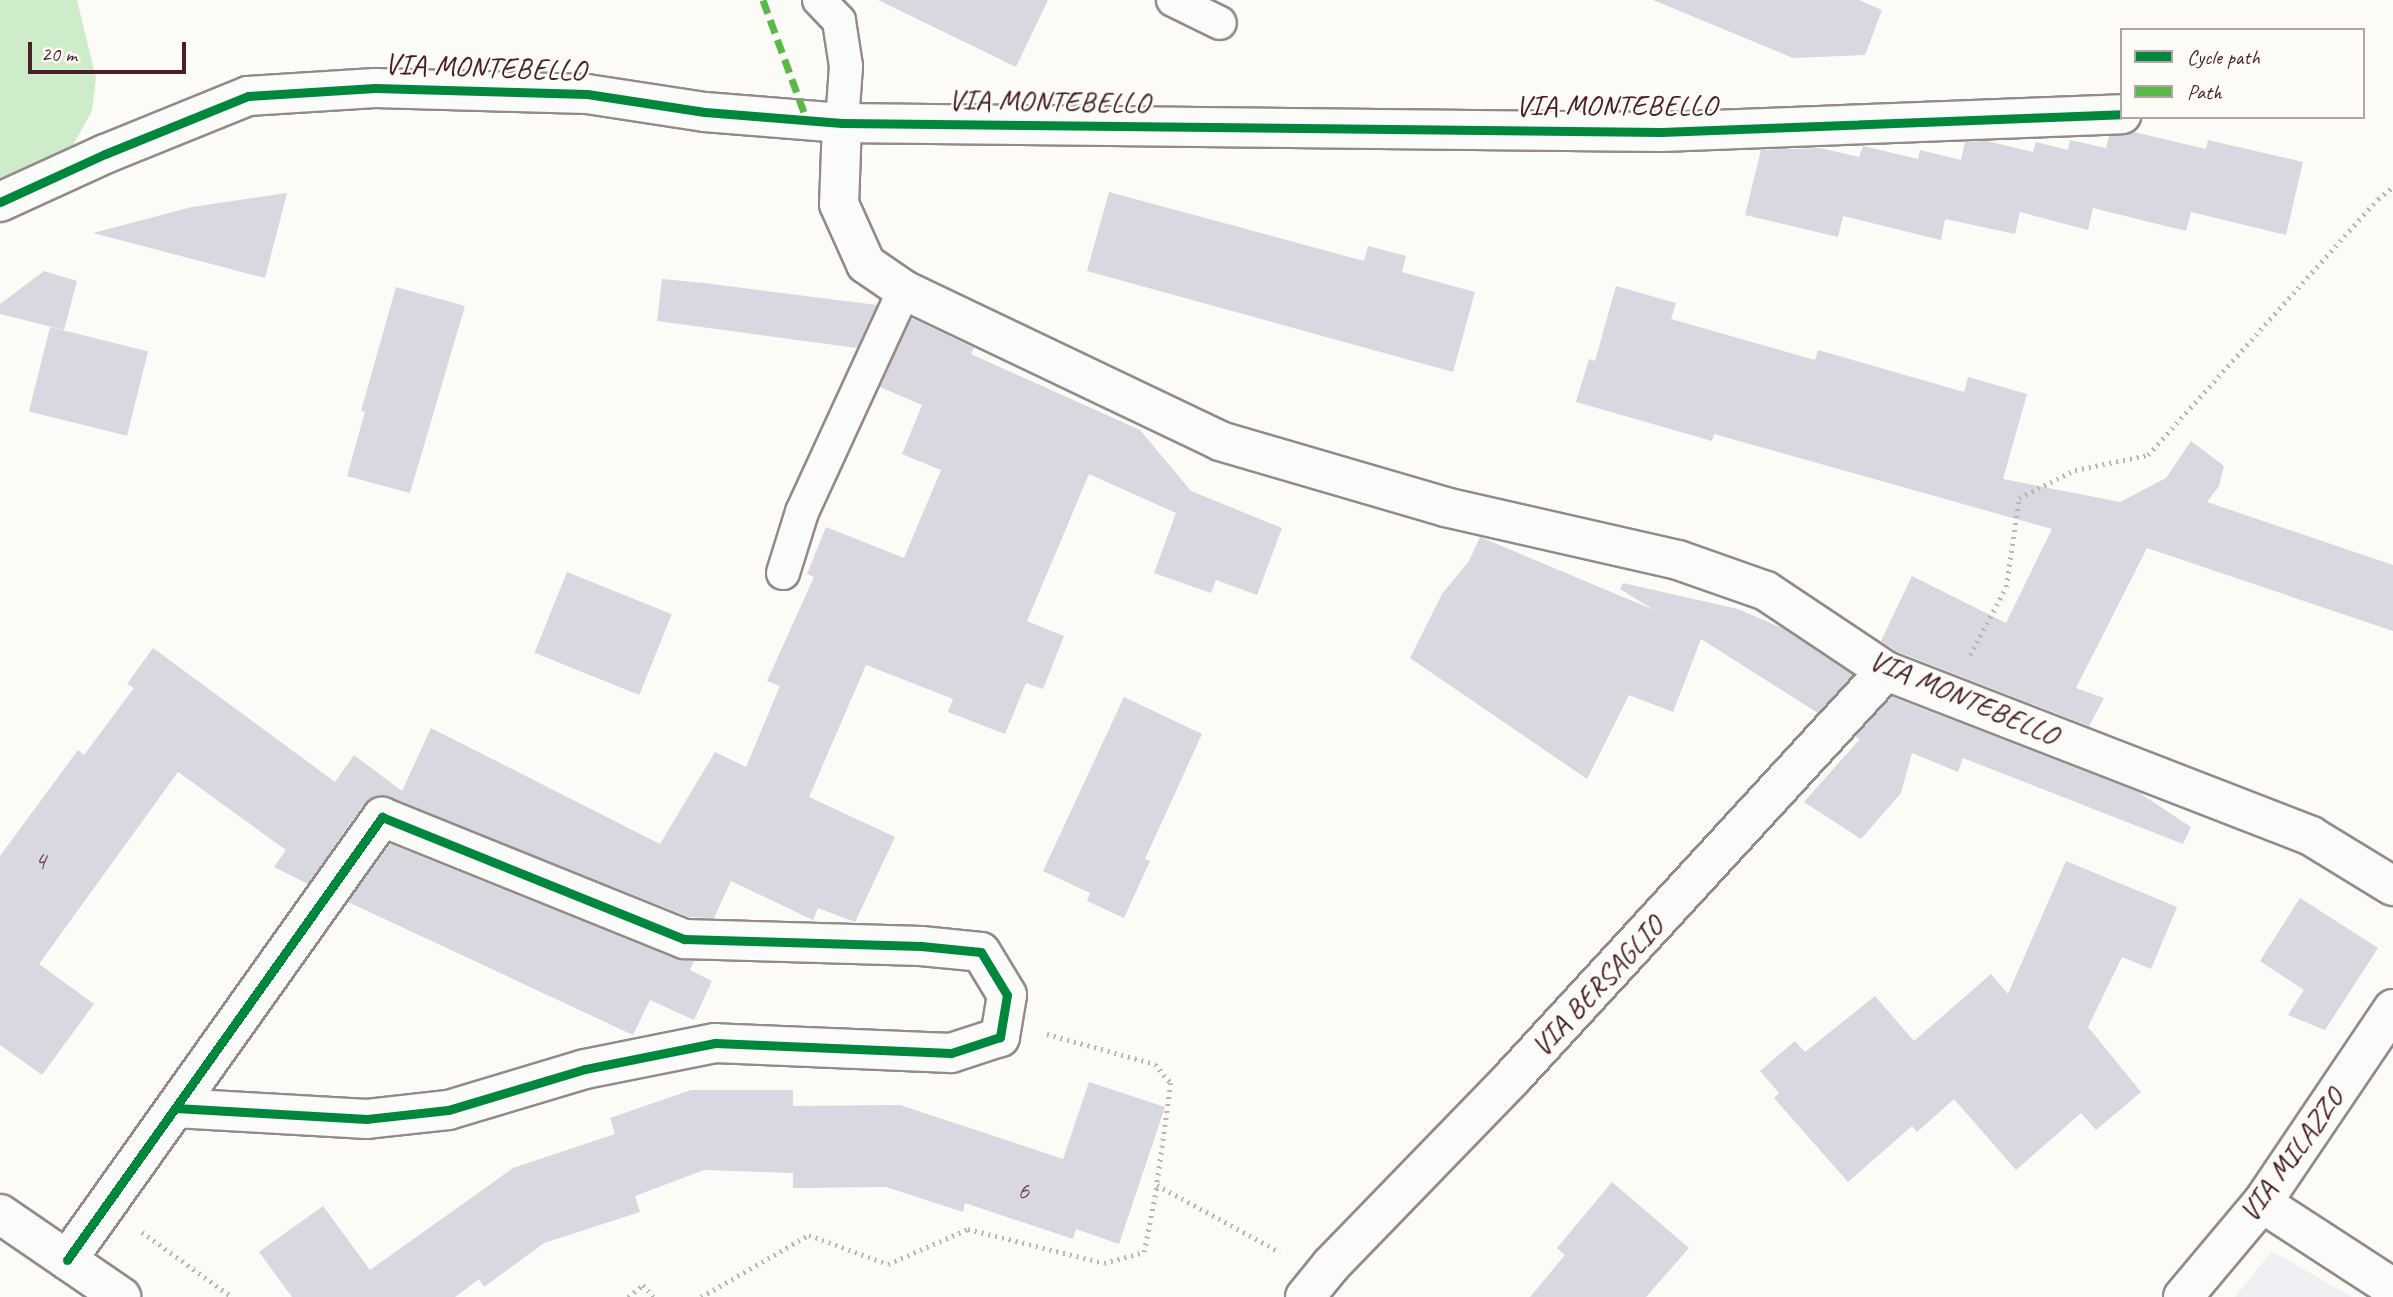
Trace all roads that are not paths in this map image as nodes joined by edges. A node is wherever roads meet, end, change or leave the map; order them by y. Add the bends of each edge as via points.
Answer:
1 (819, 0) edge
2 (1173, 0) edge
3 (1220, 23) dead end
4 (2120, 114) edge
5 (842, 123) junction
6 (0, 202) edge
7 (904, 290) junction
8 (783, 573) dead end
9 (1886, 671) junction
10 (2393, 886) edge
11 (2393, 1009) edge
12 (175, 1108) junction
13 (2262, 1203) junction
14 (0, 1214) edge
15 (67, 1260) junction
16 (1314, 1286) edge
17 (2393, 1288) edge
18 (121, 1297) edge
19 (2183, 1297) edge

1 - 5 lane, VIA MONTEBELLO via 839,21 846,66
2 - 3 lane
4 - 5 street, VIA MONTEBELLO via 1661,132
5 - 6 street, VIA MONTEBELLO via 705,112 587,94 375,88 248,96
5 - 7 street, VIA MONTEBELLO via 839,204 866,264
7 - 8 lane via 802,512
7 - 9 street, VIA MONTEBELLO via 1220,441 1444,507 1678,561 1766,591
9 - 10 street, VIA MONTEBELLO via 2311,836
9 - 16 street, VIA BERSAGLIO
11 - 13 street, VIA MILAZZO
12 - 12 street via 382,817 684,939 981,952 1007,995 999,1037 951,1053 715,1043 585,1069 448,1110 381,1118
12 - 15 street
13 - 17 street
13 - 19 street, VIA MILAZZO
14 - 15 street
15 - 18 street

